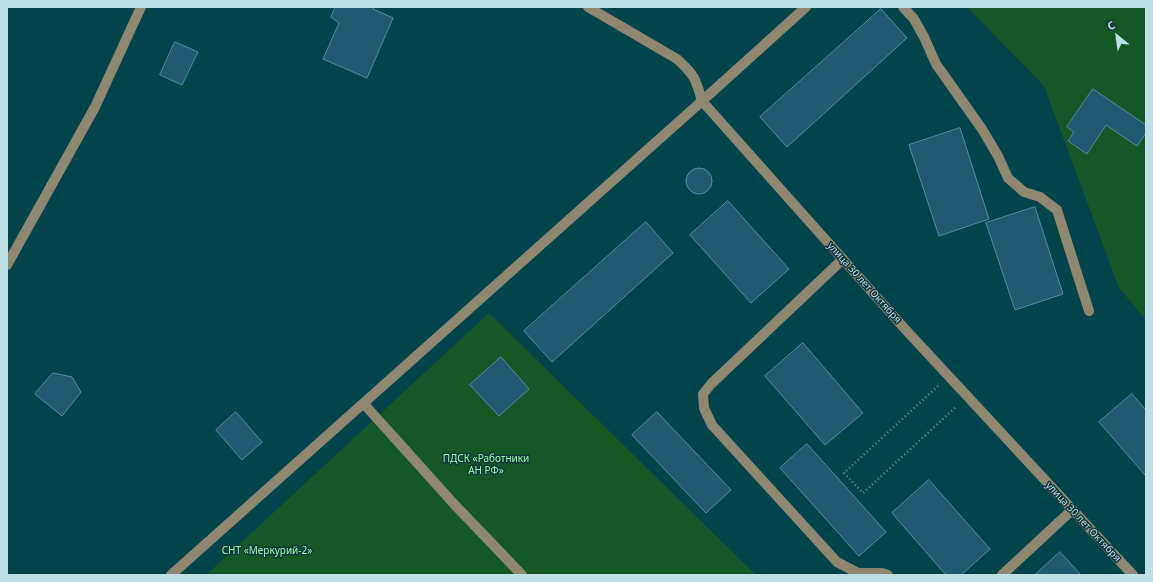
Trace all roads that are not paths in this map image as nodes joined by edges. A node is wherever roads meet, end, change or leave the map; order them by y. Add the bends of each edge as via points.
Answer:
1 (141, 7) edge
2 (588, 7) edge
3 (806, 7) edge
4 (904, 7) edge
5 (702, 102) junction
6 (842, 260) junction
7 (7, 265) edge
8 (1089, 311) dead end
9 (364, 404) junction
10 (1072, 510) junction
11 (1008, 573) edge
12 (171, 575) edge
13 (522, 575) edge
14 (888, 575) edge
15 (1133, 575) edge

1 - 7 street via 95,107
2 - 5 street, улица 30 лет Октября via 678,59 695,79
3 - 5 street
4 - 8 street via 914,19 936,64 982,129 1008,178 1024,192 1040,197 1056,210
5 - 6 street, улица 30 лет Октября
5 - 9 street
6 - 10 street, улица 30 лет Октября
6 - 14 street via 711,384 702,394 704,408 712,425 837,562 858,573
9 - 12 street
9 - 13 street
10 - 11 street
10 - 15 street, улица 30 лет Октября

